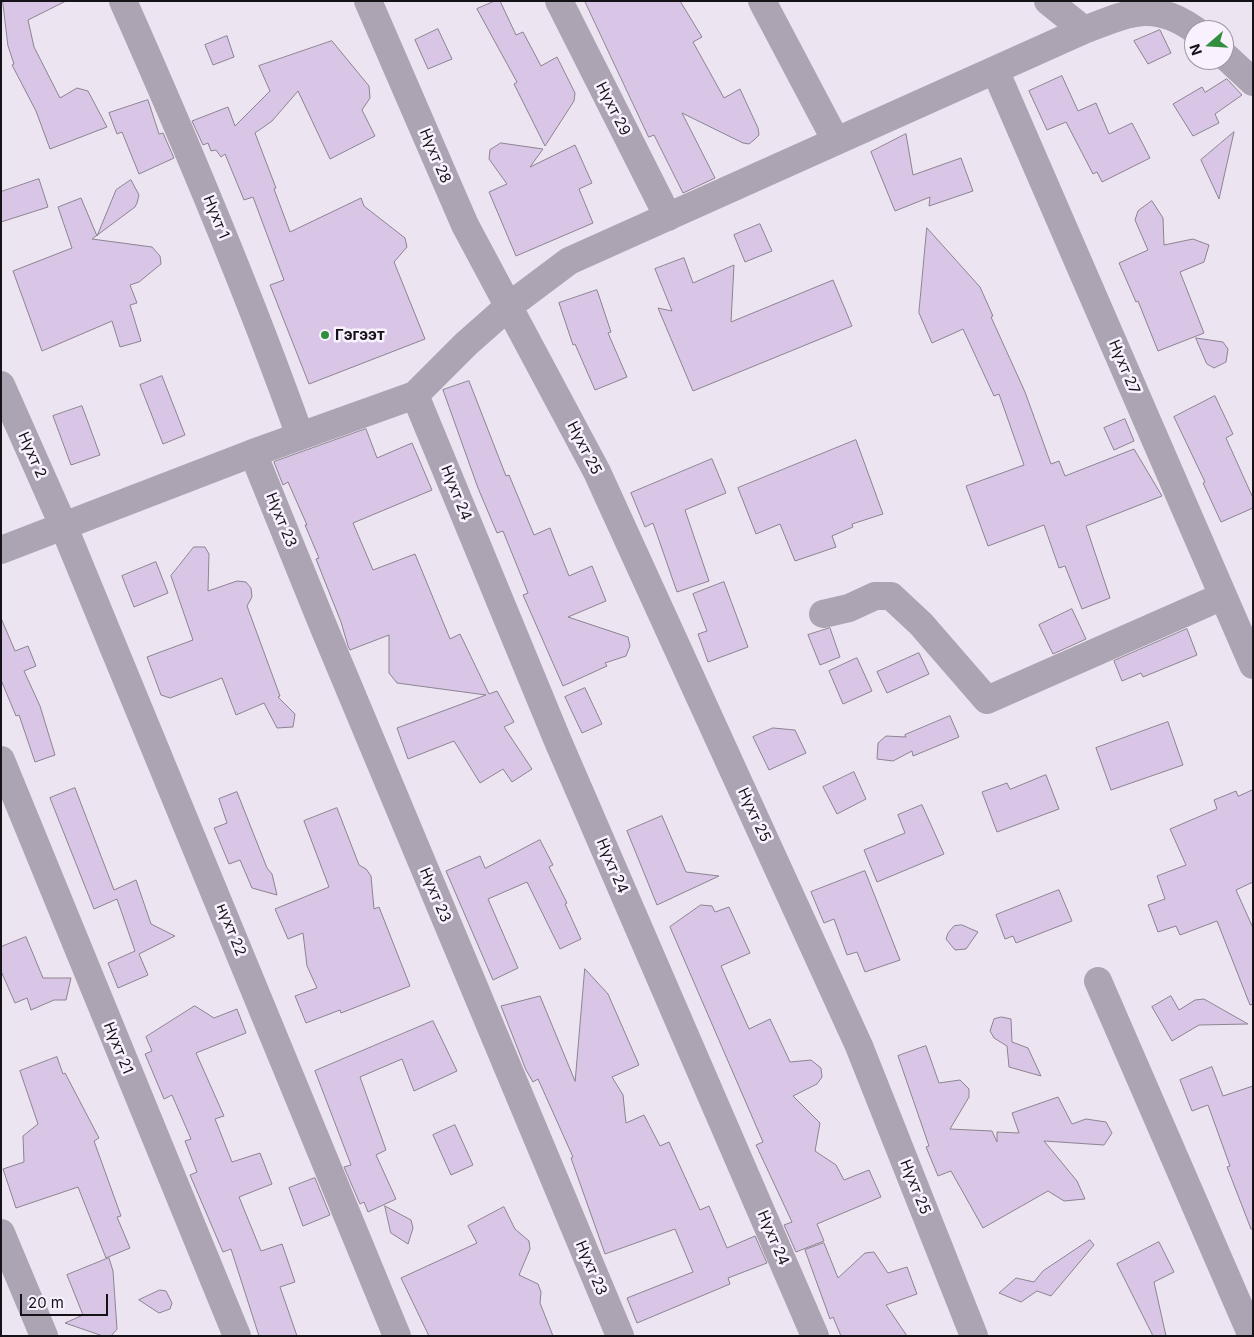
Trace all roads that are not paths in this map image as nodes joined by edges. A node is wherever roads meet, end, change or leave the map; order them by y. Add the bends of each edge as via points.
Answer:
1 (123, 1) edge
2 (368, 1) edge
3 (558, 1) edge
4 (762, 1) edge
5 (1048, 1) edge
6 (1184, 21) edge
7 (1084, 30) junction
8 (1234, 63) edge
9 (995, 70) junction
10 (1251, 77) edge
11 (836, 141) junction
12 (668, 217) junction
13 (509, 306) junction
14 (1, 385) edge
15 (416, 395) junction
16 (300, 436) junction
17 (253, 452) junction
18 (63, 525) junction
19 (1, 550) edge
20 (1223, 596) junction
21 (823, 614) dead end
22 (1253, 665) edge
23 (1, 760) edge
24 (1098, 981) dead end
25 (1, 1233) edge
26 (44, 1336) edge
27 (237, 1336) edge
28 (396, 1336) edge
29 (620, 1336) edge
30 (815, 1336) edge
31 (974, 1336) edge
32 (1252, 1336) edge

1 - 16 street, Нүхт 1 via 264,335
2 - 13 street, Нүхт 28 via 465,225
3 - 12 street, Нүхт 29
4 - 11 street
5 - 7 street
6 - 7 street via 1158,9 1135,11
7 - 9 street
8 - 10 street
9 - 11 street
9 - 20 street, Нүхт 27
11 - 12 street
12 - 13 street via 569,261
13 - 15 street
13 - 31 street, Нүхт 25 via 597,472 855,1037
14 - 18 street, Нүхт 2
15 - 16 street
15 - 30 street, Нүхт 24 via 557,739
16 - 17 street
17 - 18 street
17 - 29 street, Нүхт 23
18 - 19 street
18 - 28 street, нүхт 22
20 - 21 street via 987,700 891,596 875,596 849,608
20 - 22 street, Нүхт 27
23 - 27 street, Нүхт 21
24 - 32 street
25 - 26 street

